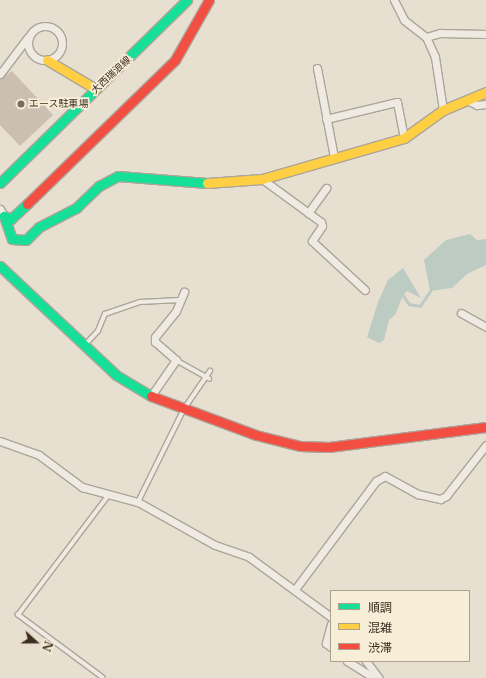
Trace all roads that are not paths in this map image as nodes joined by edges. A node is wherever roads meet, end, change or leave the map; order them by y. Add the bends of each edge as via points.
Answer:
1 (187, 0) edge
2 (209, 0) edge
3 (394, 0) edge
4 (30, 33) junction
5 (486, 34) edge
6 (426, 37) junction
7 (47, 60) junction
8 (317, 68) dead end
9 (0, 74) edge
10 (96, 89) junction
11 (486, 92) edge
12 (469, 101) junction
13 (486, 104) edge
14 (443, 110) junction
15 (326, 119) junction
16 (404, 138) junction
17 (334, 157) junction
18 (262, 178) junction
19 (0, 183) edge
20 (326, 188) dead end
21 (2, 212) edge
22 (308, 213) junction
23 (2, 228) edge
24 (0, 266) edge
25 (365, 290) dead end
26 (184, 292) dead end
27 (180, 300) junction
28 (461, 313) dead end
29 (486, 327) edge
30 (83, 347) junction
31 (176, 360) junction
32 (210, 372) dead end
33 (207, 378) junction
34 (151, 396) junction
35 (184, 409) junction
36 (486, 427) edge
37 (0, 441) edge
38 (486, 445) edge
39 (108, 496) junction
40 (138, 502) junction
41 (296, 588) junction
42 (330, 616) edge
43 (330, 628) edge
44 (330, 646) edge
45 (349, 662) edge
46 (367, 662) edge
47 (103, 678) edge
48 (374, 678) edge
49 (379, 678) edge

1 - 10 street, 大西瑞浪線
2 - 21 street via 186,34 175,60 150,88 11,219
3 - 6 street via 404,20
4 - 7 street via 28,44 32,54
4 - 7 street via 45,25 60,33 61,50
4 - 9 street
5 - 6 street via 440,33
6 - 14 street via 435,57
7 - 10 street
8 - 15 street
10 - 19 street, 大西瑞浪線
11 - 12 street
12 - 13 street via 477,105
12 - 14 street
14 - 16 street
15 - 16 street via 397,102
15 - 17 street
16 - 17 street
17 - 18 street
18 - 22 street
18 - 23 street via 198,184 118,176 99,186 76,208 39,227 26,240 12,239
20 - 22 street
21 - 23 street
22 - 25 street via 322,226 312,241
24 - 30 street
26 - 27 street
27 - 30 lane via 140,302 105,314 98,331
27 - 31 street via 155,342
28 - 29 street
30 - 34 street via 116,375
31 - 33 lane
31 - 34 street
32 - 33 lane
33 - 35 lane
34 - 35 street
35 - 36 street via 256,436 308,447
35 - 40 lane
37 - 39 street via 39,455 82,487
38 - 41 street via 446,496 440,499 418,494 385,476 376,481
39 - 40 street
39 - 47 lane via 18,615
40 - 41 street via 215,544 249,557
41 - 42 street
43 - 44 street via 326,642
45 - 48 street
46 - 49 street

